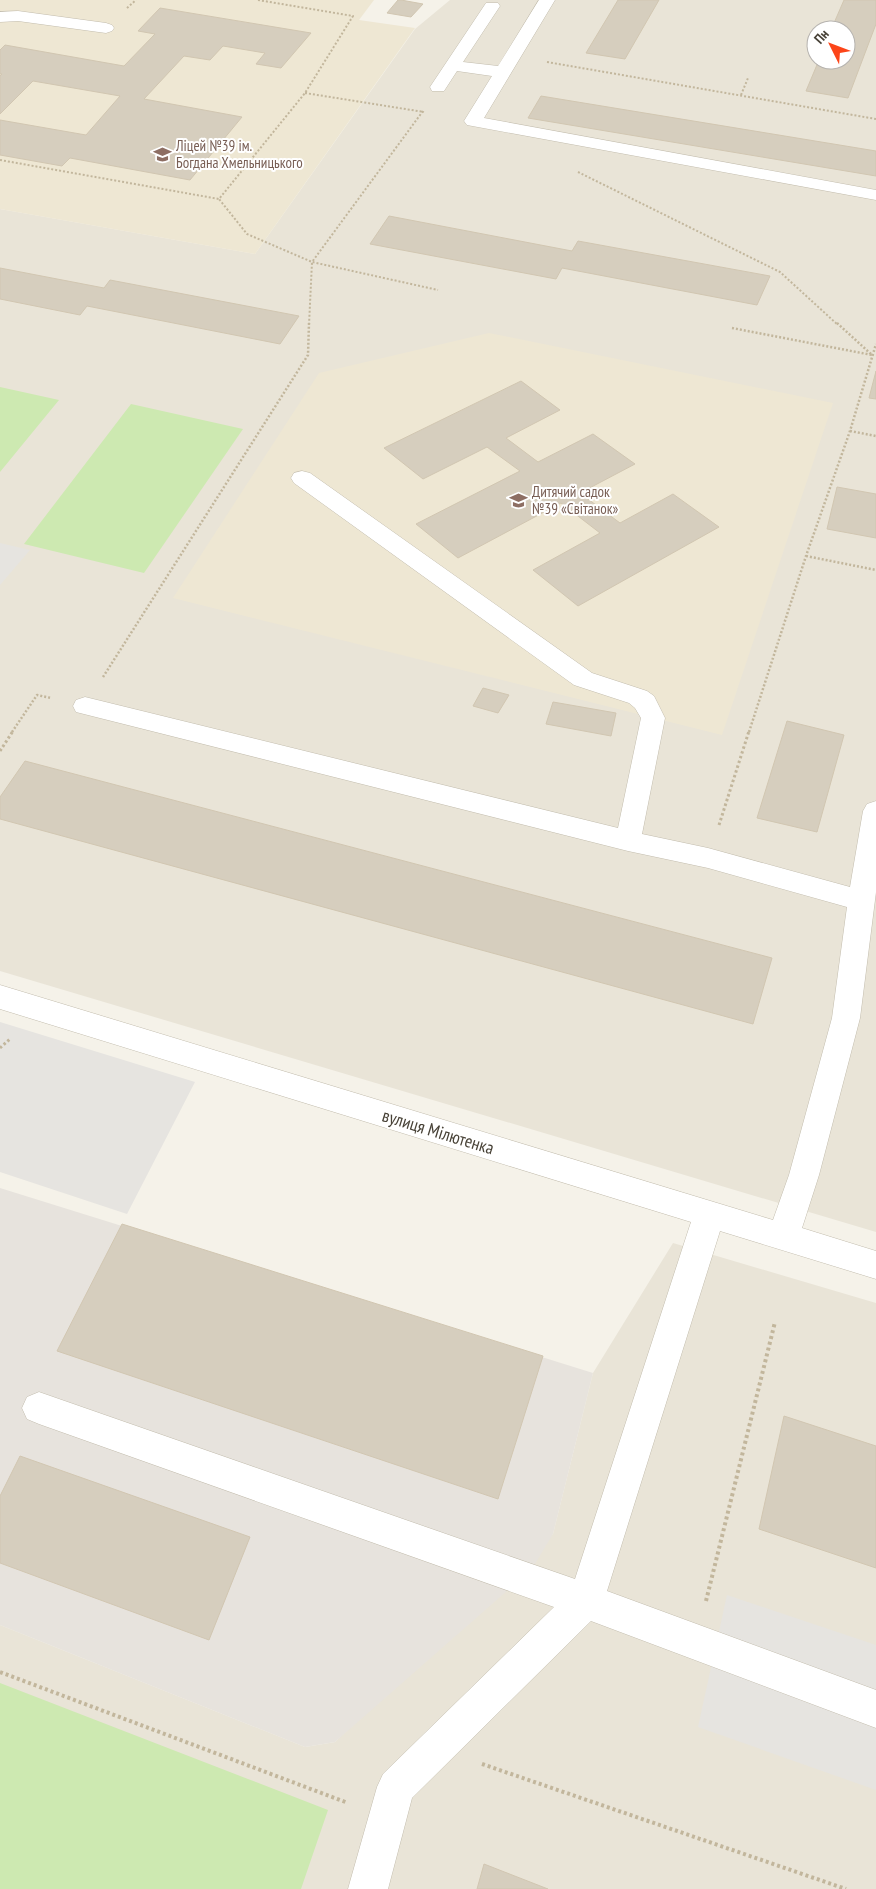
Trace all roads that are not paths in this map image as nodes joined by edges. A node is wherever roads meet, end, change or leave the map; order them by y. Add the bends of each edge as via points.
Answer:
1 (544, 0) edge
2 (492, 6) dead end
3 (0, 17) edge
4 (106, 28) dead end
5 (453, 65) junction
6 (502, 72) junction
7 (438, 87) road end
8 (876, 195) edge
9 (302, 478) dead end
10 (85, 706) road end
11 (876, 811) edge
12 (628, 841) junction
13 (861, 900) junction
14 (0, 997) edge
15 (709, 1216) junction
16 (783, 1237) junction
17 (876, 1265) edge
18 (39, 1408) dead end
19 (586, 1602) junction
20 (876, 1709) edge
21 (368, 1889) edge

1 - 6 street
2 - 5 street
3 - 4 street via 18,16
5 - 6 street
5 - 7 street
6 - 8 street via 474,120
9 - 12 street via 583,679 628,693 645,702 654,718
10 - 12 street
11 - 13 street
12 - 13 street via 708,858
13 - 16 street via 846,1018 804,1175
14 - 15 street, вулиця Мілютенка
15 - 16 street, вулиця Мілютенка
15 - 19 street
16 - 17 street, вулиця Мілютенка
18 - 19 street
19 - 20 street
19 - 21 street via 396,1787

